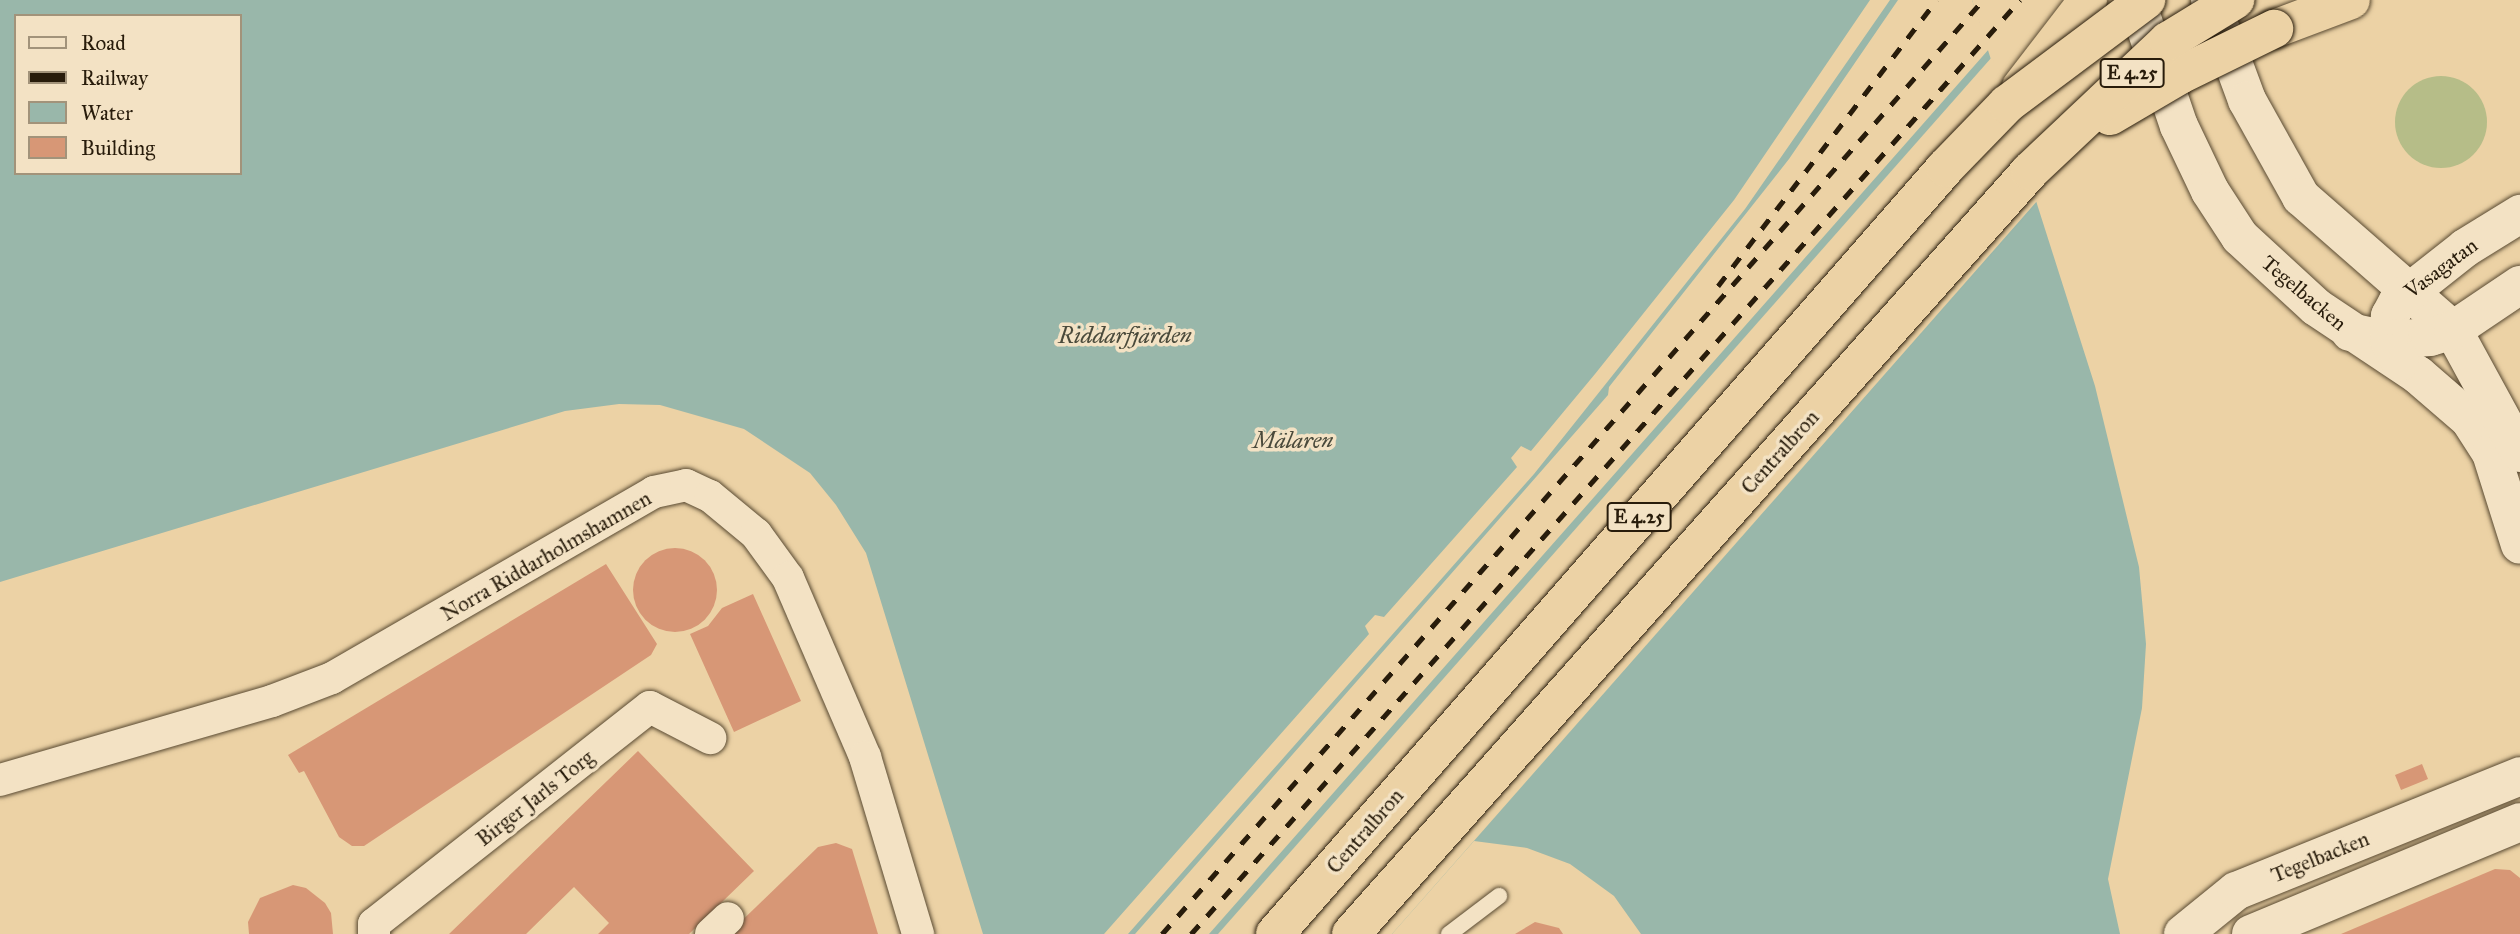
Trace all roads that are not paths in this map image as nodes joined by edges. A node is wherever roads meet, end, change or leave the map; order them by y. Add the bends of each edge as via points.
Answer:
1 (2088, 0) edge
2 (2136, 0) edge
3 (2147, 0) edge
4 (2210, 0) edge
5 (2235, 0) edge
6 (2351, 0) edge
7 (2007, 104) junction
8 (2040, 160) junction
9 (2520, 214) edge
10 (2520, 285) edge
11 (2407, 290) junction
12 (2453, 330) junction
13 (2395, 351) junction
14 (2520, 453) edge
15 (2520, 545) edge
16 (710, 738) dead end
17 (2520, 776) edge
18 (0, 780) edge
19 (2520, 822) edge
20 (1499, 896) dead end
21 (2255, 932) edge
22 (374, 934) edge
23 (918, 934) edge
24 (1275, 934) edge
25 (1351, 934) edge
26 (1449, 934) edge
27 (2183, 934) edge

1 - 7 highway, bridge
2 - 13 street, Tegelbacken via 2179,125 2210,191 2241,237 2274,271 2350,332
3 - 7 highway, Centralbron / E 4.25, bridge
4 - 11 street via 2247,100 2301,197
5 - 8 highway, Centralbron / E 4.25, bridge via 2168,41
6 - 8 highway, bridge via 2248,39 2113,113
7 - 24 highway, Centralbron / E 4.25, bridge via 1936,178
8 - 25 highway, Centralbron / E 4.25, bridge
9 - 11 street, Vasagatan
10 - 12 street
11 - 12 street
11 - 13 street, Vasagatan via 2390,316
12 - 13 street
12 - 14 street
13 - 15 street via 2469,419 2491,453
16 - 22 street, Birger Jarls Torg via 650,707 374,925
17 - 27 street, Tegelbacken via 2236,891
18 - 23 street, Norra Riddarholmshamnen via 272,701 332,678 654,492 686,485 710,496 756,534 788,579 865,757
19 - 21 street, Tegelbacken
20 - 26 lane

